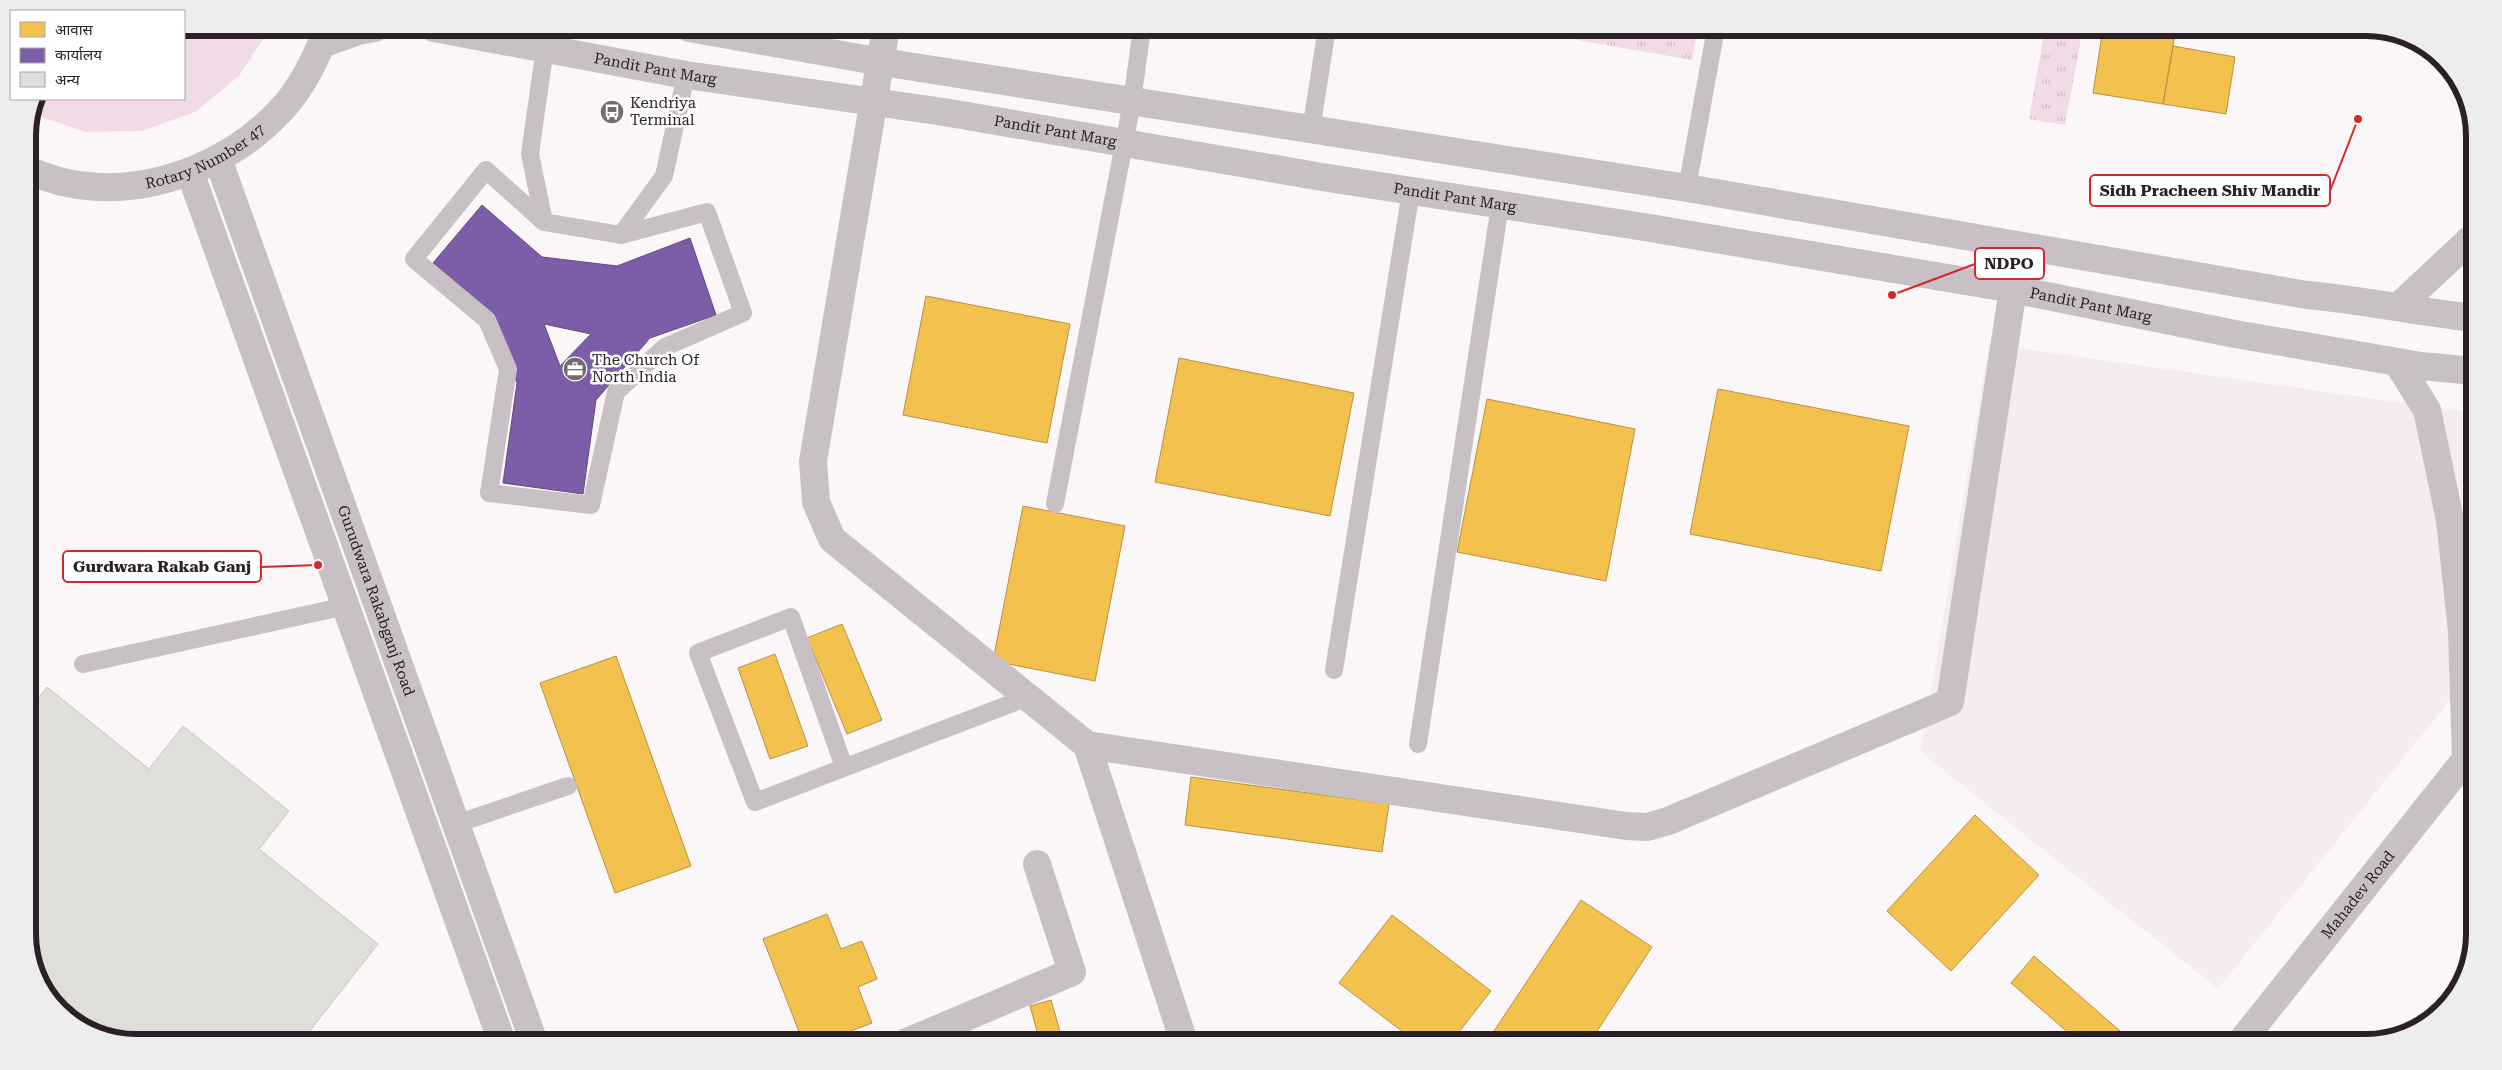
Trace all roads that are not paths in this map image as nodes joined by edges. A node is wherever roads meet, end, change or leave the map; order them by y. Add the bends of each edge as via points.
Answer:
1 (325, 36) edge
2 (478, 36) edge
3 (734, 36) edge
4 (885, 36) edge
5 (1141, 36) edge
6 (1326, 36) edge
7 (1715, 36) edge
8 (545, 48) junction
9 (882, 62) junction
10 (686, 76) junction
11 (1132, 102) junction
12 (874, 104) junction
13 (1311, 130) junction
14 (1124, 143) junction
15 (218, 159) junction
16 (190, 172) junction
17 (36, 173) edge
18 (1687, 188) junction
19 (1411, 191) junction
20 (1500, 205) junction
21 (544, 222) junction
22 (621, 235) junction
23 (2466, 244) edge
24 (2013, 289) junction
25 (2398, 308) junction
26 (2466, 317) edge
27 (2397, 362) junction
28 (2466, 370) edge
29 (1055, 504) dead end
30 (346, 606) junction
31 (83, 664) dead end
32 (1334, 670) dead end
33 (2466, 693) edge
34 (1028, 697) junction
35 (1418, 744) dead end
36 (1087, 745) junction
37 (2466, 760) edge
38 (844, 767) junction
39 (568, 786) dead end
40 (456, 824) junction
41 (1037, 864) dead end
42 (499, 1034) edge
43 (531, 1034) edge
44 (926, 1034) edge
45 (1181, 1034) edge
46 (2247, 1034) edge

1 - 15 street, Rotary Number 47 via 304,78 282,109 256,135
2 - 8 street, Pandit Pant Marg
3 - 9 street
4 - 9 street
5 - 11 lane
6 - 13 lane
7 - 18 lane
8 - 10 street, Pandit Pant Marg
8 - 21 lane via 530,154
9 - 11 street
9 - 12 street
10 - 12 street, Pandit Pant Marg
10 - 22 lane via 664,176
11 - 13 street
11 - 14 lane
12 - 14 street, Pandit Pant Marg via 944,112
12 - 34 street via 813,461 816,502 832,539
13 - 18 street
14 - 19 street, Pandit Pant Marg
14 - 29 lane
15 - 16 street, Rotary Number 47
15 - 40 street, Gurudwara Rakabganj Road
16 - 17 street, Rotary Number 47 via 127,186 63,181
16 - 30 street, Gurudwara Rakabganj Road
18 - 25 street
19 - 20 street, Pandit Pant Marg
19 - 32 lane
20 - 24 street, Pandit Pant Marg
20 - 35 lane
21 - 22 lane
21 - 22 lane via 486,170 414,259 487,320 508,369 489,493 591,505 616,392 665,347 743,313 707,212
23 - 25 street
24 - 27 street, Pandit Pant Marg via 2235,334
24 - 36 street via 1950,702 1647,827
25 - 26 street
27 - 28 street, Pandit Pant Marg
27 - 33 street via 2426,410 2450,520
30 - 31 lane
30 - 42 street, Gurudwara Rakabganj Road
34 - 36 street
34 - 38 lane
36 - 45 street
37 - 46 street, Mahadev Road
38 - 38 lane via 791,617 698,653 754,802
39 - 40 lane
40 - 43 street, Gurudwara Rakabganj Road
41 - 44 street via 1072,972

